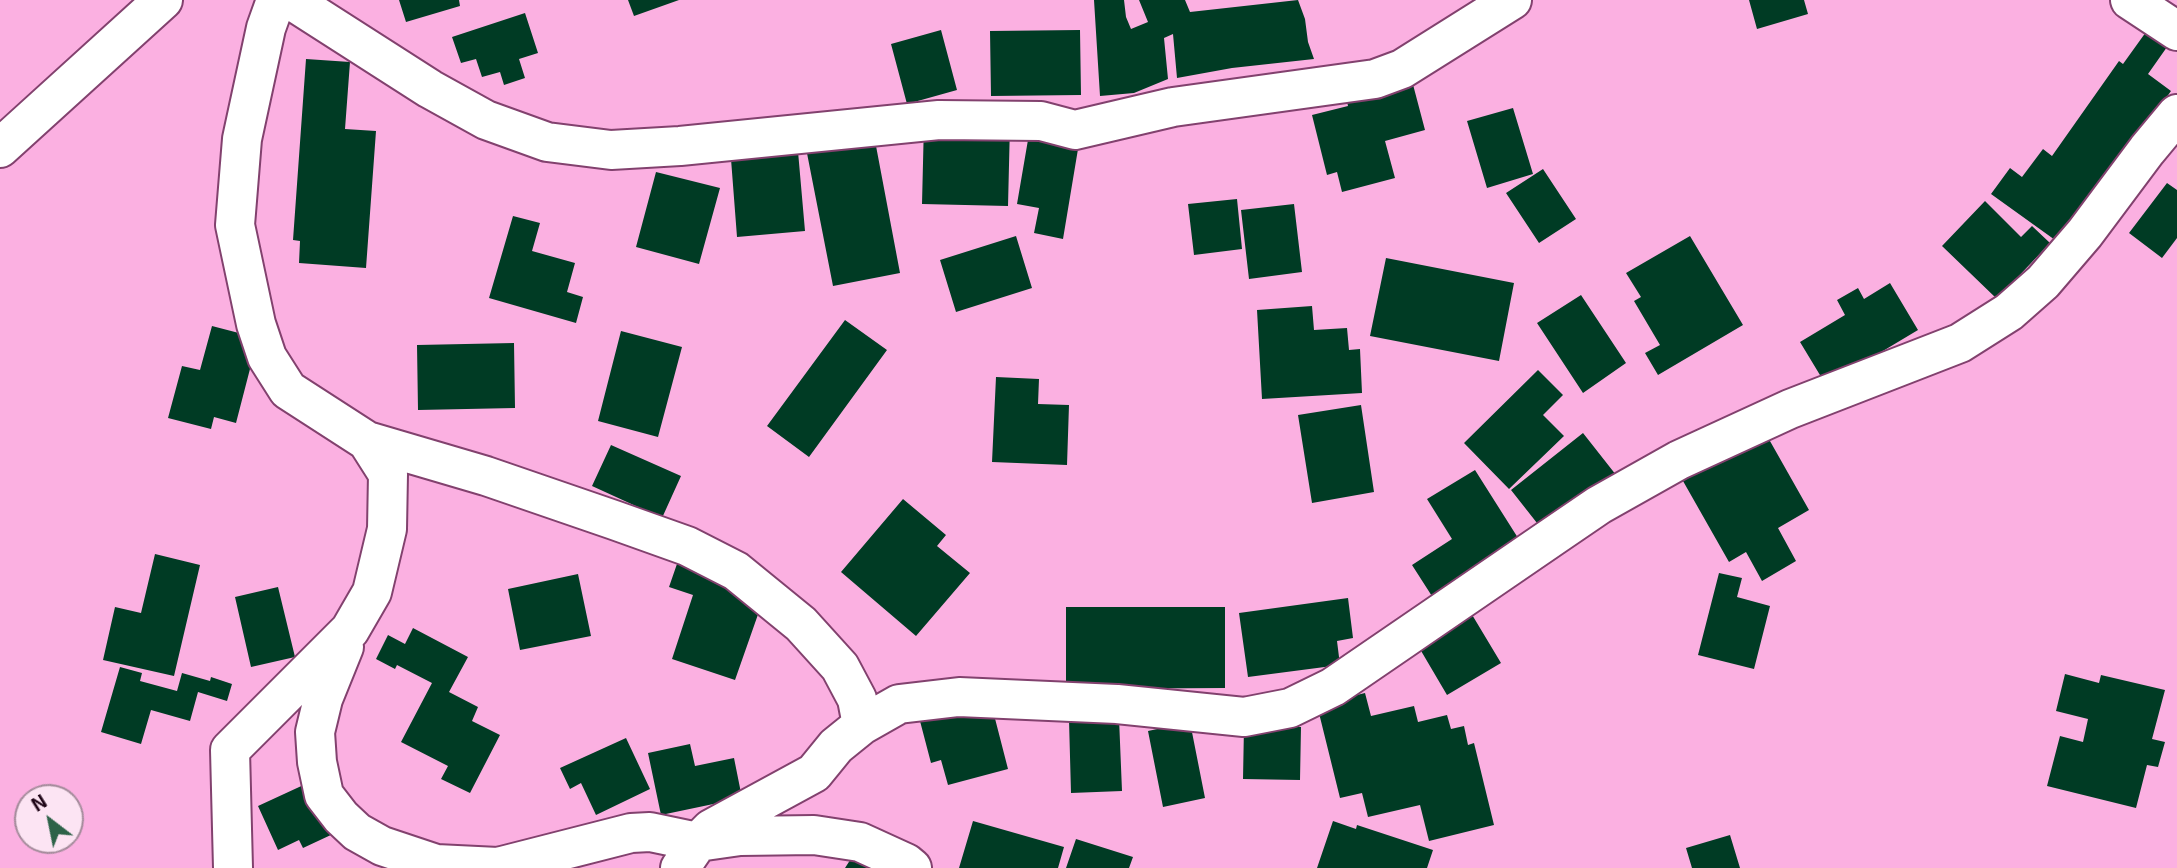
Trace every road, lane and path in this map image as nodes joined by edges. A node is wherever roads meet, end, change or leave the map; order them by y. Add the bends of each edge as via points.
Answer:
1 (163, 0) edge
2 (276, 0) edge
3 (291, 0) edge
4 (1512, 0) edge
5 (2130, 0) edge
6 (2177, 31) edge
7 (2177, 114) edge
8 (0, 148) edge
9 (367, 441) junction
10 (350, 630) junction
11 (862, 725) junction
12 (689, 855) edge
13 (233, 868) edge
14 (912, 868) edge

1 - 8 street
2 - 9 street via 265,28 242,139 235,225 267,357 288,390
3 - 4 street via 486,120 547,142 611,150 939,120 1041,121 1075,130 1173,107 1375,79 1402,69
5 - 6 street
7 - 11 street via 2085,233 2043,282 2009,312 1960,343 1790,409 1679,460 1600,505 1333,687 1290,708 1244,717 1117,704 960,697 899,704
9 - 10 street via 388,474 387,529 372,592
9 - 11 street via 626,524 687,546 736,571 801,624 840,667 857,699
10 - 12 street via 315,732 324,795 357,832 382,846 436,864 465,867 498,867 631,833 650,832
10 - 13 street via 230,750
11 - 12 street via 836,746 814,773 711,829
12 - 14 street via 740,836 814,835 860,842

